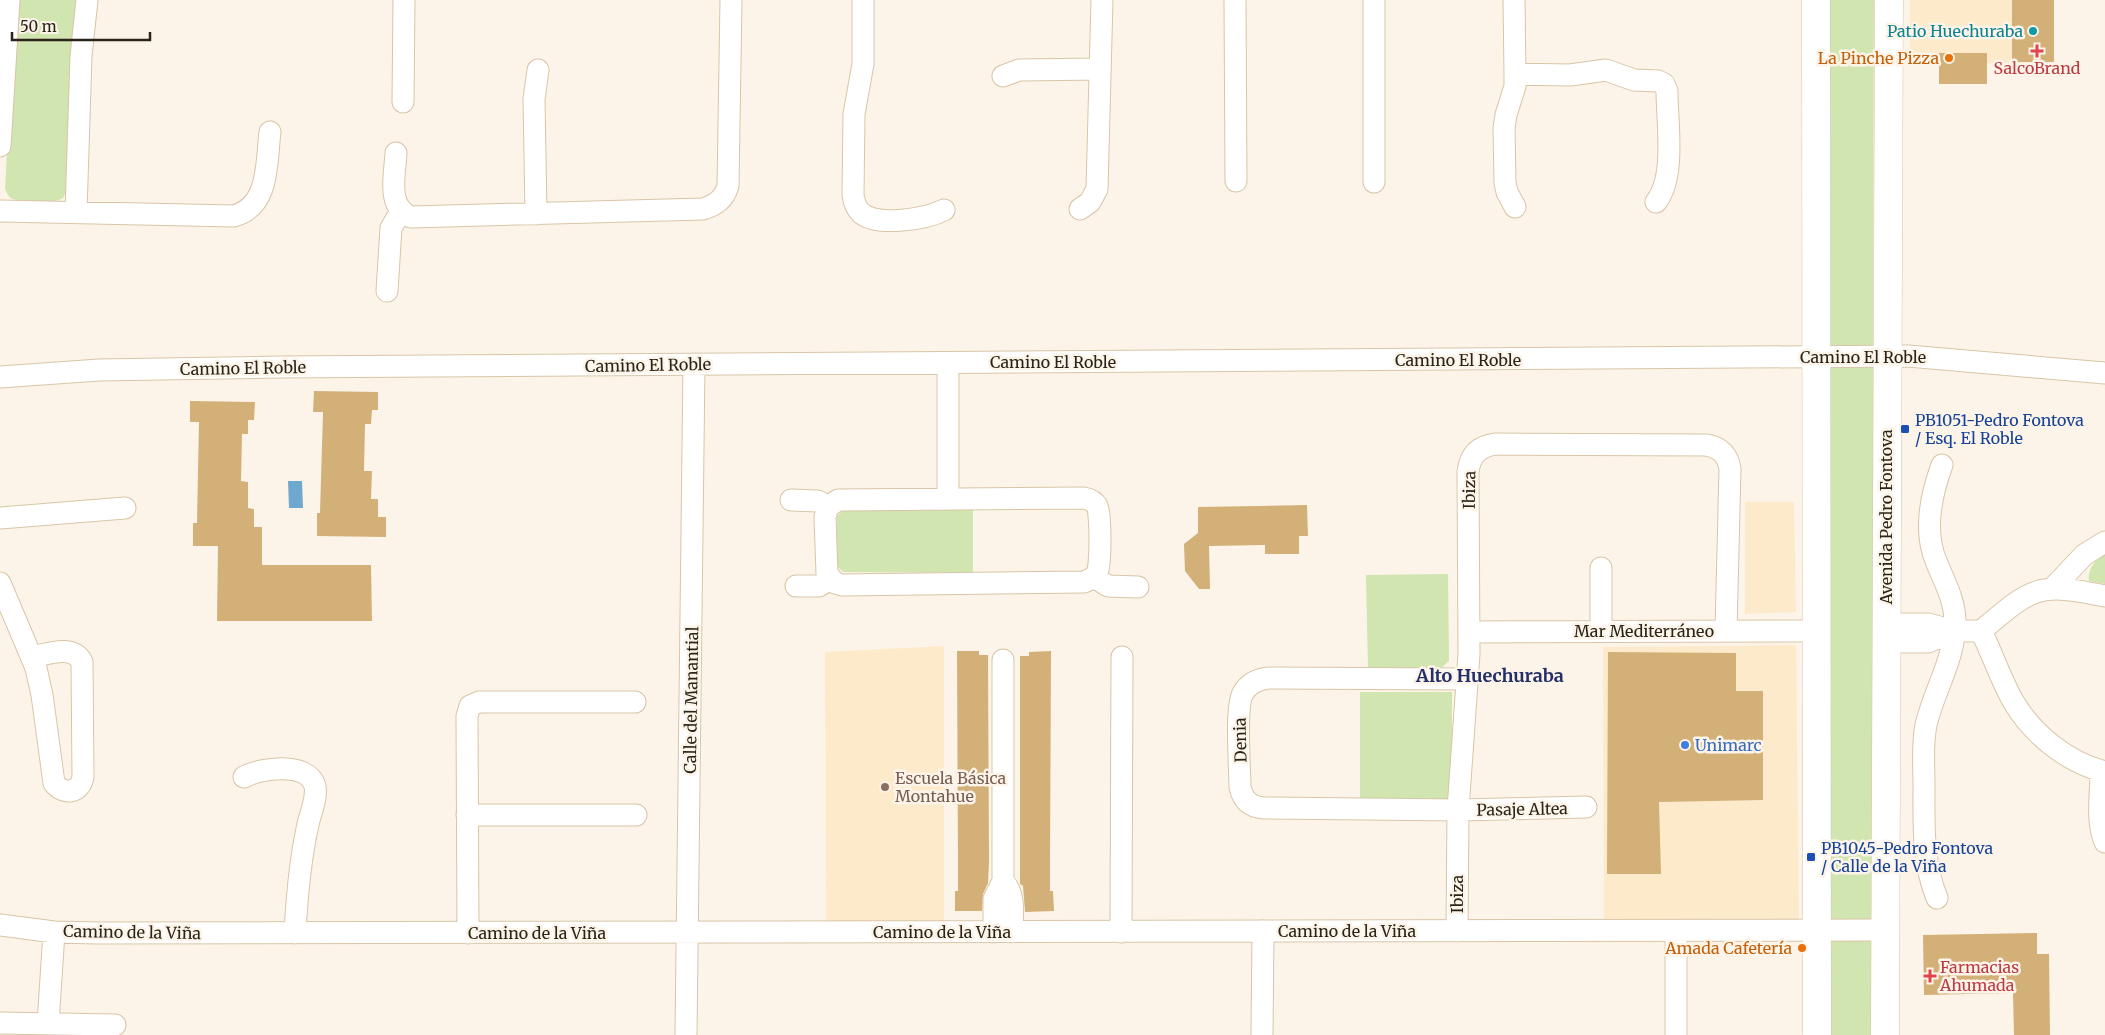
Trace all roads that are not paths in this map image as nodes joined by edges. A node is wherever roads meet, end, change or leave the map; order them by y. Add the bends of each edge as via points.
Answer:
1 (9, 0) edge
2 (87, 0) edge
3 (404, 0) edge
4 (731, 0) edge
5 (863, 0) edge
6 (1102, 0) edge
7 (1235, 0) edge
8 (1374, 0) edge
9 (1514, 0) edge
10 (1816, 0) edge
11 (1889, 0) edge
12 (1100, 69) junction
13 (538, 70) dead end
14 (1515, 74) junction
15 (1003, 76) dead end
16 (402, 102) dead end
17 (270, 132) dead end
18 (0, 146) edge
19 (396, 153) dead end
20 (1236, 181) dead end
21 (1374, 182) dead end
22 (1656, 202) dead end
23 (1515, 207) dead end
24 (1080, 209) dead end
25 (944, 210) dead end
26 (0, 211) edge
27 (401, 211) junction
28 (76, 212) junction
29 (536, 214) junction
30 (387, 291) dead end
31 (1886, 356) junction
32 (1817, 357) junction
33 (955, 363) junction
34 (694, 364) junction
35 (2105, 373) edge
36 (0, 377) edge
37 (1942, 465) dead end
38 (955, 498) junction
39 (791, 500) dead end
40 (828, 507) junction
41 (126, 508) dead end
42 (0, 518) edge
43 (2105, 542) edge
44 (1601, 568) dead end
45 (1094, 578) junction
46 (830, 579) junction
47 (0, 583) edge
48 (796, 586) dead end
49 (1138, 587) dead end
50 (2053, 588) junction
51 (2105, 596) edge
52 (1601, 631) junction
53 (1726, 631) junction
54 (1818, 631) junction
55 (1954, 631) junction
56 (1981, 631) junction
57 (1469, 632) junction
58 (1886, 633) junction
59 (32, 656) junction
60 (1122, 657) dead end
61 (1003, 660) dead end
62 (1468, 678) junction
63 (635, 702) dead end
64 (2103, 771) edge
65 (244, 777) dead end
66 (1586, 807) dead end
67 (1458, 810) junction
68 (467, 815) junction
69 (636, 815) dead end
70 (2105, 842) edge
71 (1936, 898) dead end
72 (0, 925) edge
73 (1885, 930) junction
74 (1263, 931) junction
75 (1457, 931) junction
76 (1676, 931) junction
77 (1817, 931) junction
78 (54, 932) junction
79 (688, 932) junction
80 (1003, 932) junction
81 (1121, 932) junction
82 (295, 933) junction
83 (468, 933) junction
84 (0, 1024) edge
85 (48, 1024) junction
86 (115, 1024) dead end
87 (686, 1035) edge
88 (1262, 1035) edge
89 (1676, 1035) edge
90 (1817, 1035) edge
91 (1885, 1035) edge

1 - 18 street
2 - 28 street via 79,82
3 - 16 street
4 - 29 street via 728,179 722,198 703,208
5 - 25 street via 863,64 854,114 853,195 856,207 869,218 908,220
6 - 12 street
7 - 20 street
8 - 21 street
9 - 14 street
10 - 32 street
11 - 31 street, Avenida Pedro Fontova
12 - 15 street via 1020,70
12 - 24 street via 1097,189 1090,202
13 - 29 street via 534,99
14 - 22 street via 1570,75 1606,70 1634,80 1664,84 1667,91 1668,169 1665,189
14 - 23 street via 1504,128 1505,184
17 - 28 street via 259,198 241,214
19 - 27 street via 394,200
26 - 28 street
27 - 29 street via 411,217
27 - 30 street via 391,228
31 - 32 street, Camino El Roble
31 - 35 street, Camino El Roble via 1920,356
31 - 58 street, Avenida Pedro Fontova
32 - 33 street, Camino El Roble
32 - 54 street
33 - 34 street, Camino El Roble
33 - 38 street
34 - 36 street, Camino El Roble via 99,370
34 - 79 street, Calle del Manantial
37 - 55 street via 1931,499 1929,532 1935,559 1952,602
38 - 40 street via 846,499
38 - 45 street via 1084,498 1093,501 1098,511 1099,563
39 - 40 street via 818,501
40 - 46 street via 825,517 825,569
41 - 42 street
43 - 50 street via 2084,554
44 - 52 street
45 - 46 street via 1079,583 842,585
45 - 49 street via 1108,586
46 - 48 street via 819,586
47 - 59 street
50 - 51 street
50 - 56 street via 2022,597
52 - 53 street, Mar Mediterráneo
52 - 57 street, Mar Mediterráneo
53 - 54 street, Mar Mediterráneo
53 - 57 street, Ibiza via 1730,469 1727,456 1722,451 1706,445 1496,444 1477,451 1469,464
54 - 77 street
55 - 56 street
55 - 58 street via 1928,642
55 - 71 street via 1952,648 1924,739 1926,861
56 - 64 street via 2013,701 2034,729 2064,753
57 - 62 street, Ibiza
58 - 73 street, Avenida Pedro Fontova
59 - 59 street via 70,651 82,662 83,778 79,787 71,792 61,790 54,783 42,695
60 - 81 street
61 - 80 street via 1003,881 994,899
62 - 67 street, Ibiza
62 - 67 street, Denia via 1261,679 1247,687 1239,707 1240,787 1252,806
63 - 68 street via 474,703 467,711
64 - 70 street via 2100,814
65 - 82 street via 263,770 296,770 308,775 315,786 302,849
66 - 67 street, Pasaje Altea
67 - 75 street, Ibiza
68 - 69 street
68 - 83 street
72 - 78 street, Camino de la Viña
73 - 77 street, Camino de la Viña
73 - 91 street, Avenida Pedro Fontova
74 - 75 street, Camino de la Viña
74 - 81 street, Camino de la Viña
74 - 88 street
75 - 76 street, Camino de la Viña
76 - 77 street, Camino de la Viña
76 - 89 street
77 - 90 street
78 - 82 street, Camino de la Viña
78 - 85 street
79 - 80 street, Camino de la Viña
79 - 83 street, Camino de la Viña
79 - 87 street, Calle del Manantial
80 - 81 street, Camino de la Viña
82 - 83 street, Camino de la Viña
84 - 85 street
85 - 86 street

